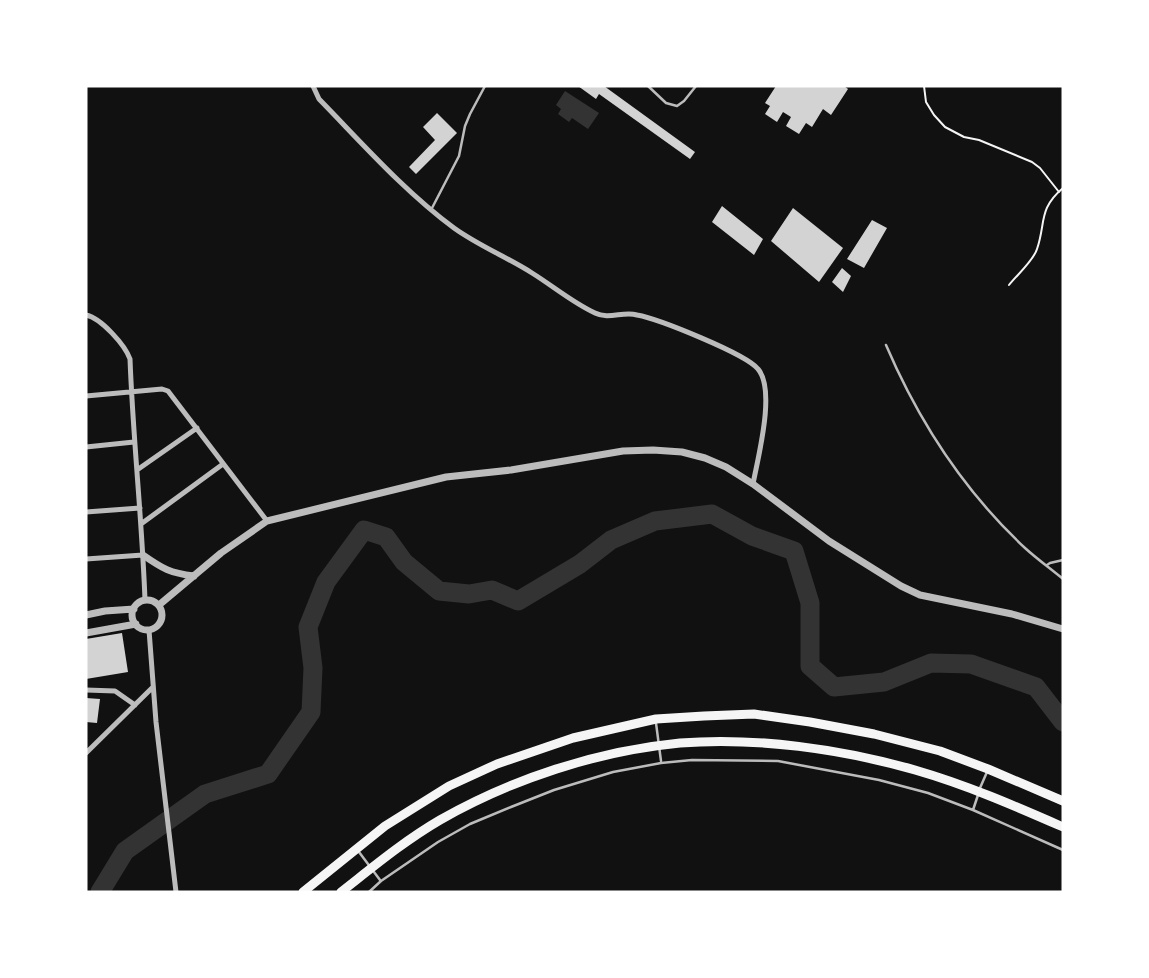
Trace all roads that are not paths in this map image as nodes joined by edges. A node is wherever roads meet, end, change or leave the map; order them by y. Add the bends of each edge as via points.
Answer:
1 (313, 86) edge
2 (485, 86) edge
3 (648, 86) edge
4 (696, 86) edge
5 (431, 210) junction
6 (86, 315) edge
7 (886, 345) dead end
8 (131, 391) junction
9 (86, 396) edge
10 (197, 429) junction
11 (134, 442) junction
12 (86, 447) edge
13 (223, 464) junction
14 (137, 470) junction
15 (753, 484) junction
16 (140, 508) junction
17 (86, 512) edge
18 (267, 521) junction
19 (141, 524) junction
20 (143, 555) junction
21 (86, 559) edge
22 (1063, 560) edge
23 (1047, 565) junction
24 (194, 576) junction
25 (1063, 579) edge
26 (145, 600) junction
27 (159, 605) junction
28 (134, 608) junction
29 (86, 615) edge
30 (136, 625) junction
31 (1063, 629) edge
32 (149, 630) junction
33 (86, 633) edge
34 (153, 687) junction
35 (86, 690) edge
36 (135, 705) junction
37 (656, 719) junction
38 (659, 746) junction
39 (86, 753) edge
40 (661, 762) junction
41 (988, 769) junction
42 (979, 791) junction
43 (1063, 801) edge
44 (973, 810) junction
45 (1063, 827) edge
46 (357, 850) junction
47 (1063, 850) edge
48 (371, 868) junction
49 (382, 881) junction
50 (175, 891) edge
51 (303, 892) edge
52 (341, 892) edge
53 (369, 892) edge

1 - 5 street via 319,100
2 - 5 lane via 465,126 459,156
3 - 4 lane via 666,103 677,106
5 - 15 street via 480,245 599,315 638,315 758,368 764,379 765,422
6 - 8 street via 100,322 128,354
7 - 23 lane via 927,429 962,480 1028,551
8 - 9 street
8 - 10 street via 168,391
8 - 11 street
10 - 13 street
10 - 14 street
11 - 12 street
11 - 14 street
13 - 18 street
13 - 19 street
14 - 16 street
15 - 18 street via 726,467 682,452 623,451 446,477
15 - 31 street via 829,541 920,595
16 - 17 street
16 - 19 street
18 - 24 street
19 - 20 street
20 - 21 street
20 - 24 street via 173,573
20 - 26 street
22 - 23 lane
23 - 25 lane
24 - 27 street
26 - 27 street
26 - 28 street
27 - 32 street via 161,621
28 - 29 street
28 - 30 street
30 - 32 street
30 - 33 street
32 - 34 street
34 - 36 street
34 - 50 street
35 - 36 street via 115,691
36 - 39 street
37 - 38 lane
37 - 41 main road via 754,715 810,722 940,751
37 - 46 main road via 573,738 497,764 449,786 385,826
38 - 40 lane
38 - 42 main road via 726,742 801,747 914,770
38 - 48 main road via 572,764 483,798 439,821
40 - 44 lane via 778,761 879,780
40 - 49 lane via 554,790 470,824
41 - 42 lane
41 - 43 main road
42 - 44 lane
42 - 45 main road
44 - 47 lane
46 - 48 lane
46 - 51 main road
48 - 49 lane
48 - 52 main road
49 - 53 lane

